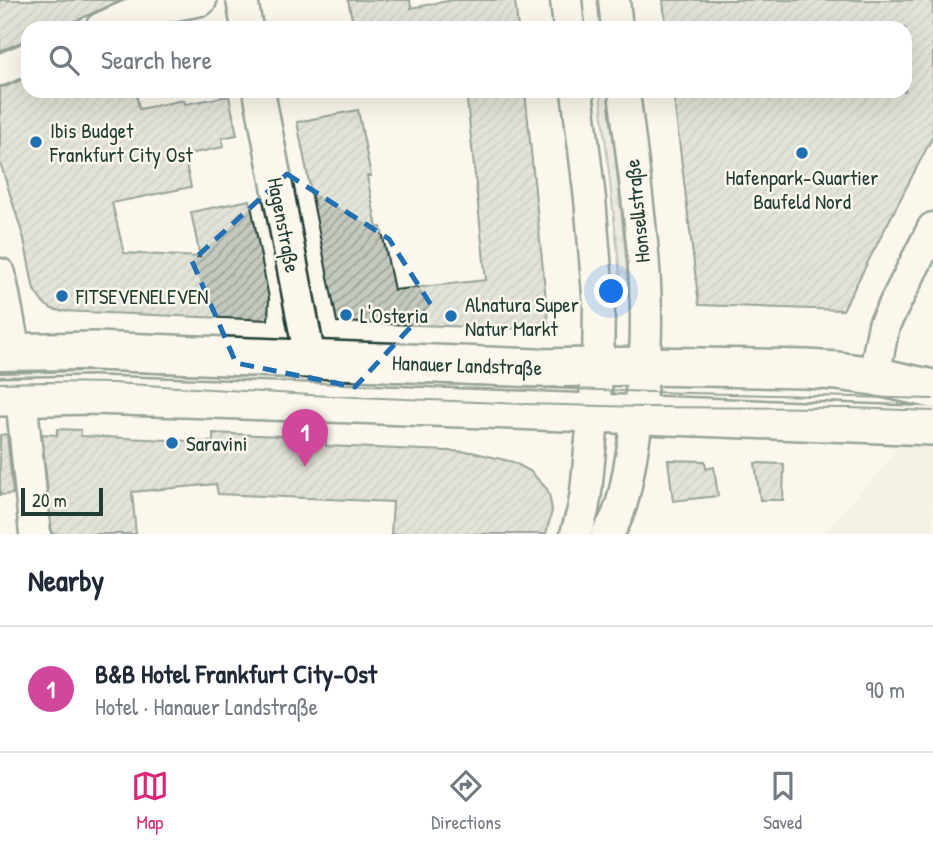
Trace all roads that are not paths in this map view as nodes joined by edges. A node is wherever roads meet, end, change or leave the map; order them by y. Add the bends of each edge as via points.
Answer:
1 (201, 0) edge
2 (242, 0) edge
3 (566, 0) edge
4 (614, 0) edge
5 (117, 21) edge
6 (246, 21) edge
7 (568, 21) edge
8 (616, 21) edge
9 (21, 61) edge
10 (0, 70) edge
11 (260, 98) edge
12 (578, 98) edge
13 (625, 98) edge
14 (933, 228) edge
15 (0, 274) edge
16 (8, 352) edge
17 (310, 359) junction
18 (644, 366) junction
19 (598, 368) junction
20 (874, 376) junction
21 (933, 389) edge
22 (10, 396) edge
23 (594, 413) junction
24 (638, 414) junction
25 (933, 426) edge
26 (35, 534) edge
27 (576, 534) edge
28 (607, 534) edge

1 - 5 street via 138,12
2 - 6 street
3 - 7 street
4 - 8 street
9 - 10 street
11 - 17 street, Hagenstraße
12 - 19 street via 598,288
13 - 18 street, Honsellstraße via 643,260
14 - 20 street via 884,325
15 - 16 street
16 - 17 main road, Hanauer Landstraße
17 - 19 main road, Hanauer Landstraße
18 - 19 main road, Hanauer Landstraße
18 - 20 main road, Hanauer Landstraße via 806,369
18 - 24 street, Honsellstraße
19 - 23 street
20 - 21 main road, Hanauer Landstraße
22 - 23 main road, Hanauer Landstraße
22 - 26 street
23 - 24 main road, Hanauer Landstraße
23 - 27 street via 586,492
24 - 25 main road, Hanauer Landstraße
24 - 28 street, Honsellstraße via 620,511

